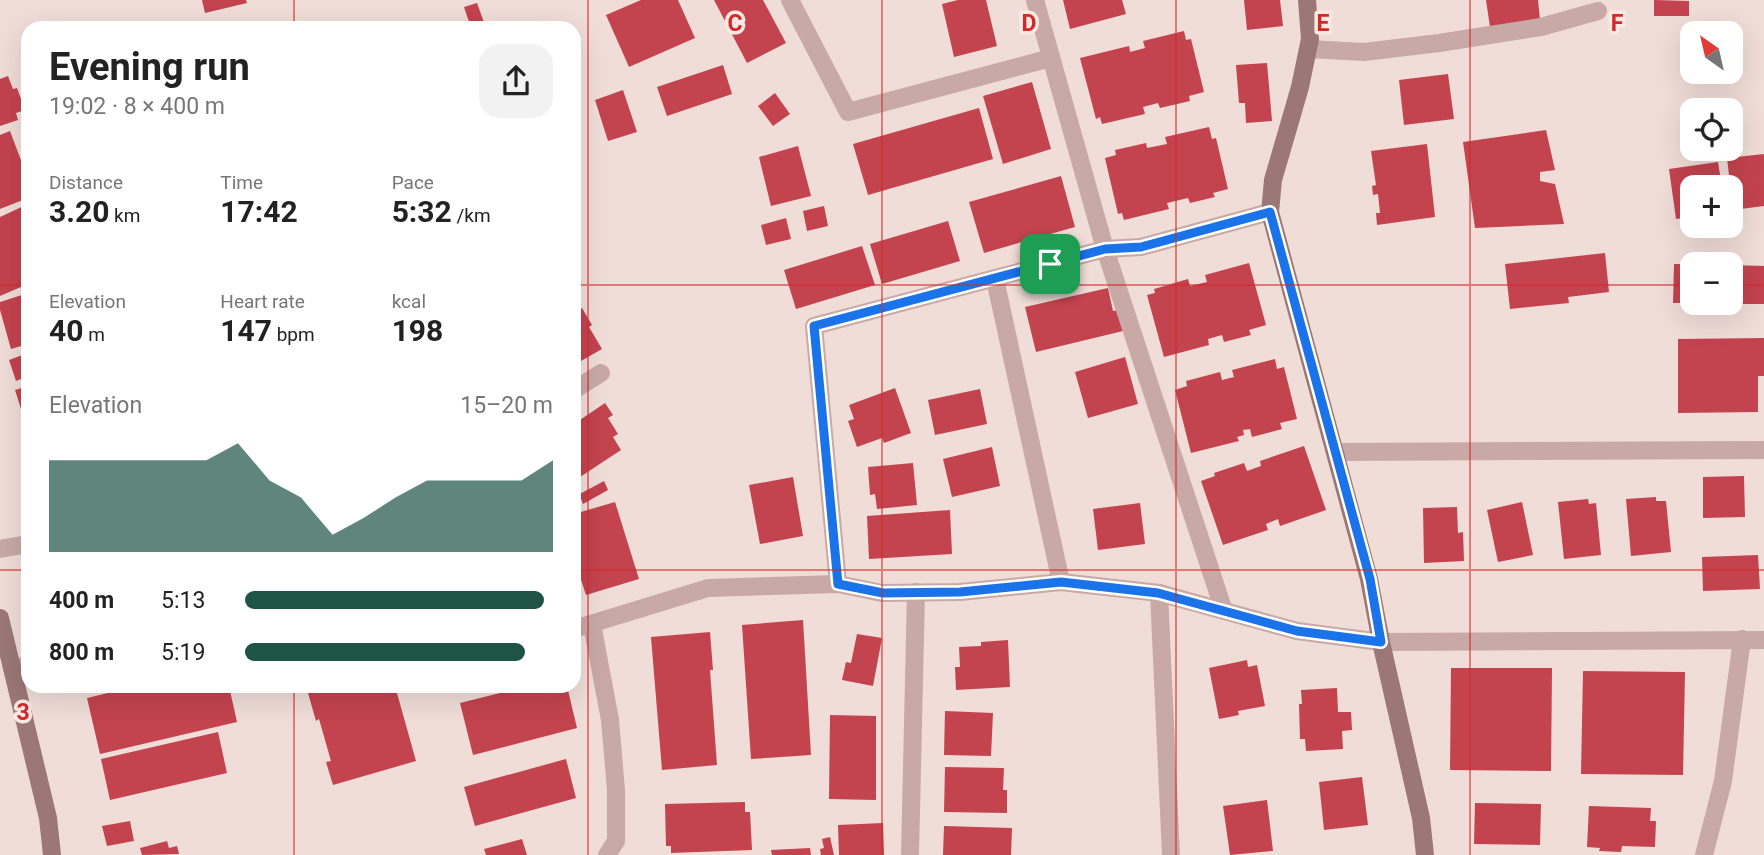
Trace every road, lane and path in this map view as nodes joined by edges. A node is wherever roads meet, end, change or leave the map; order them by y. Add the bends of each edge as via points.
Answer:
1 (790, 0) edge
2 (1035, 0) edge
3 (1307, 0) edge
4 (1598, 11) dead end
5 (1308, 49) junction
6 (1051, 58) junction
7 (1270, 212) junction
8 (1105, 249) junction
9 (995, 279) junction
10 (601, 373) dead end
11 (581, 386) edge
12 (1764, 450) edge
13 (1336, 453) junction
14 (21, 545) edge
15 (0, 549) edge
16 (1061, 582) junction
17 (838, 584) junction
18 (916, 592) junction
19 (1158, 593) junction
20 (1224, 611) junction
21 (0, 618) edge
22 (592, 624) junction
23 (581, 627) edge
24 (1742, 639) junction
25 (1764, 640) edge
26 (1381, 642) junction
27 (20, 667) edge
28 (25, 693) edge
29 (52, 855) edge
30 (607, 855) edge
31 (910, 855) edge
32 (1171, 855) edge
33 (1426, 855) edge
34 (1704, 855) edge

1 - 6 street via 848,112
2 - 6 street
3 - 5 street
4 - 5 street via 1541,27 1439,43 1364,52
5 - 7 street via 1273,180
6 - 8 street
7 - 8 street via 1141,247
7 - 13 street
8 - 9 street
8 - 20 street
9 - 16 street
9 - 17 street via 814,326
10 - 11 street
12 - 13 street
13 - 26 street via 1370,579
14 - 15 street
16 - 18 street
16 - 19 street
17 - 18 street via 883,593
17 - 22 street via 708,588
18 - 31 street
19 - 20 street
19 - 32 street
20 - 26 street via 1297,631
21 - 27 street
22 - 23 street
22 - 30 street via 610,720 616,790 615,841
24 - 25 street
24 - 26 street
24 - 34 street via 1723,781
26 - 33 street
28 - 29 street

